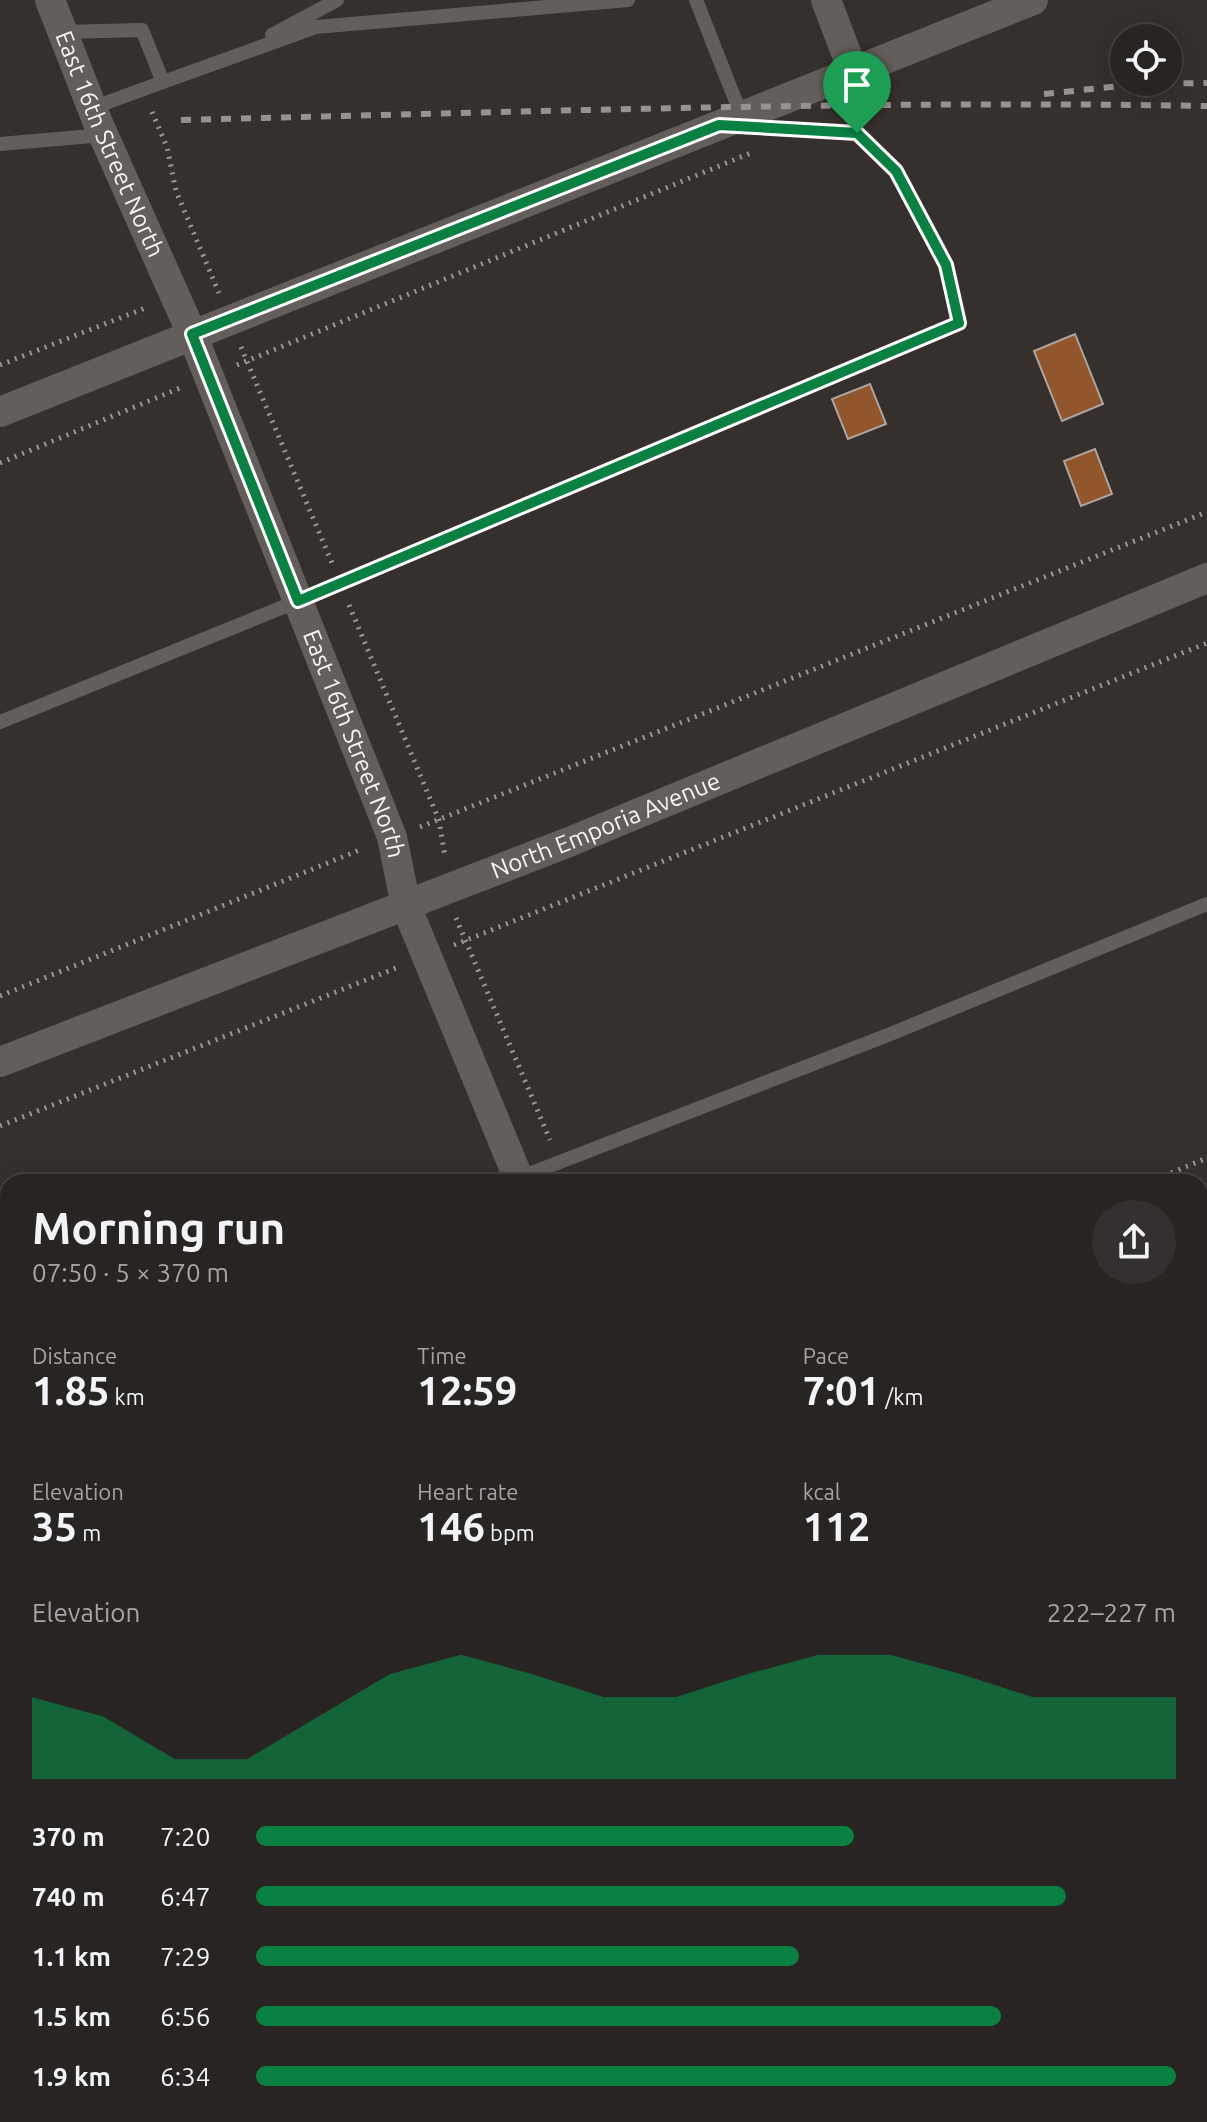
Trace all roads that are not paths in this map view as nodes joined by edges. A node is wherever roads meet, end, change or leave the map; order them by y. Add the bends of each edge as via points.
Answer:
1 (50, 0) edge
2 (337, 0) edge
3 (628, 0) edge
4 (696, 0) edge
5 (826, 0) edge
6 (1033, 0) edge
7 (63, 32) junction
8 (229, 58) junction
9 (853, 71) junction
10 (163, 82) junction
11 (731, 121) junction
12 (98, 122) junction
13 (0, 144) edge
14 (192, 334) junction
15 (0, 412) edge
16 (1207, 578) edge
17 (298, 601) junction
18 (0, 722) edge
19 (1207, 904) edge
20 (406, 906) junction
21 (0, 1062) edge
22 (513, 1174) edge
23 (534, 1174) edge

1 - 7 street, East 16th Street North
2 - 8 lane
3 - 8 lane via 316,27
4 - 11 lane
5 - 9 street
6 - 9 street
7 - 10 lane via 142,30
7 - 12 street, East 16th Street North
8 - 10 lane
9 - 11 street
10 - 12 lane
11 - 14 street
11 - 17 lane via 857,133 896,171 946,265 959,323
12 - 13 lane
12 - 14 street, East 16th Street North
14 - 15 street
14 - 17 street, East 16th Street North
16 - 20 street, North Emporia Avenue
17 - 18 lane
17 - 20 street, East 16th Street North via 392,837
19 - 23 lane
20 - 21 street, North Emporia Avenue
20 - 22 street, East 16th Street North

